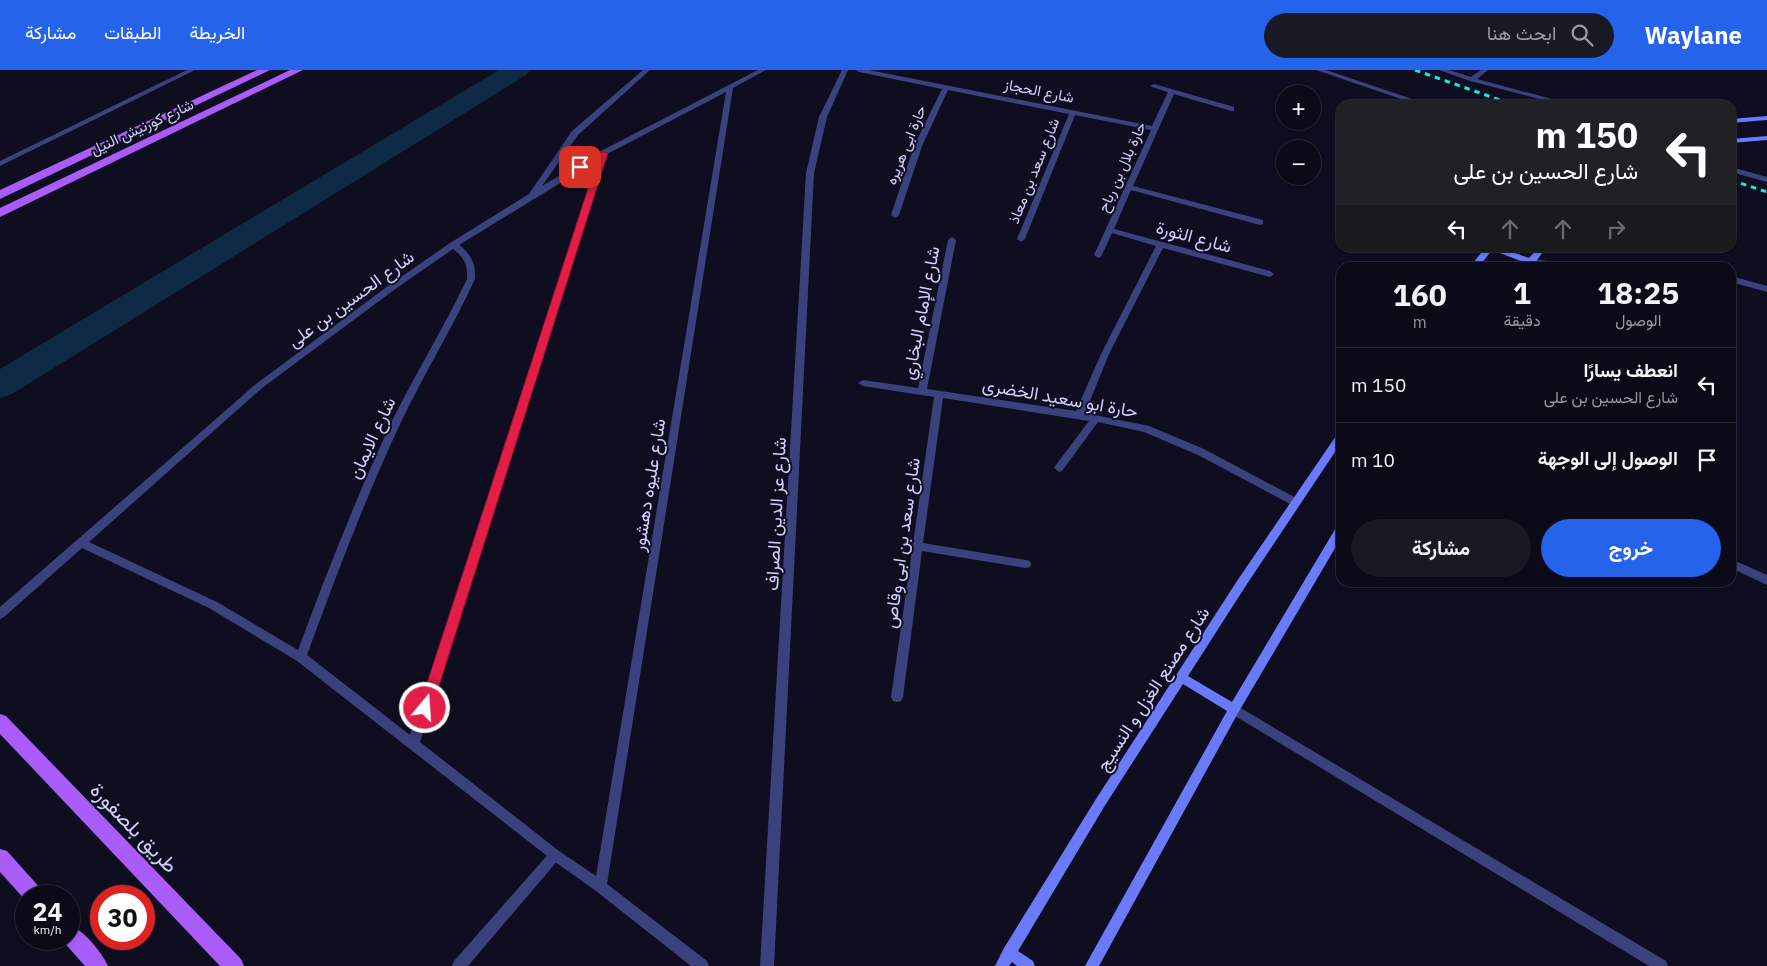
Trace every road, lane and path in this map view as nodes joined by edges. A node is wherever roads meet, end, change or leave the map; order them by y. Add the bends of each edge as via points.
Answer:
1 (190, 70) edge
2 (265, 70) edge
3 (298, 70) edge
4 (647, 70) edge
5 (763, 70) edge
6 (845, 70) edge
7 (860, 70) edge
8 (1319, 70) edge
9 (1442, 70) edge
10 (1485, 70) edge
11 (1472, 80) junction
12 (1154, 86) dead end
13 (946, 87) junction
14 (730, 88) junction
15 (1172, 91) junction
16 (1411, 100) edge
17 (1550, 100) edge
18 (1231, 109) dead end
19 (1073, 112) junction
20 (1767, 118) edge
21 (1736, 121) edge
22 (1155, 129) junction
23 (1767, 138) edge
24 (1736, 141) edge
25 (604, 153) junction
26 (0, 164) edge
27 (1736, 170) edge
28 (1767, 180) edge
29 (1129, 187) junction
30 (0, 195) edge
31 (531, 196) junction
32 (0, 213) edge
33 (895, 215) dead end
34 (1260, 222) dead end
35 (1109, 230) junction
36 (952, 240) dead end
37 (1021, 240) dead end
38 (1161, 244) junction
39 (453, 245) junction
40 (1486, 252) edge
41 (1502, 252) edge
42 (1539, 252) edge
43 (1098, 255) dead end
44 (1478, 262) edge
45 (1523, 262) edge
46 (1531, 262) edge
47 (1270, 274) dead end
48 (1736, 280) edge
49 (1767, 289) edge
50 (863, 383) dead end
51 (922, 392) junction
52 (939, 394) junction
53 (1079, 415) junction
54 (1096, 418) junction
55 (1336, 443) edge
56 (1059, 468) dead end
57 (1295, 502) junction
58 (1336, 537) edge
59 (80, 542) junction
60 (918, 546) junction
61 (1026, 564) dead end
62 (1736, 565) edge
63 (1767, 580) edge
64 (0, 614) edge
65 (302, 657) junction
66 (1182, 678) junction
67 (898, 697) dead end
68 (1234, 709) junction
69 (0, 722) edge
70 (413, 745) junction
71 (555, 855) junction
72 (0, 858) edge
73 (24, 885) edge
74 (600, 887) junction
75 (80, 946) edge
76 (1009, 953) junction
77 (98, 966) edge
78 (234, 966) edge
79 (460, 966) edge
80 (702, 966) edge
81 (767, 966) edge
82 (1002, 966) edge
83 (1028, 966) edge
84 (1092, 966) edge
85 (1660, 966) edge

1 - 26 street
2 - 30 main road, شارع كورنيش النيل
3 - 32 main road, شارع كورنيش النيل
4 - 31 street via 575,133
5 - 14 street, شارع الحسين بن على
6 - 81 street, شارع عز الدين الصراف via 823,117 810,173
7 - 13 street, شارع الحجاز
8 - 16 street
9 - 11 street
10 - 11 street
11 - 17 street
12 - 15 street
13 - 19 street, شارع الحجاز
13 - 33 street, حارة ابى هريره via 918,146
14 - 25 street, شارع الحسين بن على
14 - 74 street, شارع عليوه دهشور
15 - 18 street
15 - 22 street, حارة بلال بن رباح
19 - 22 street, شارع الحجاز
19 - 37 street, شارع سعد بن معاذ
20 - 21 main road
22 - 29 street, حارة بلال بن رباح
23 - 24 main road
25 - 31 street, شارع الحسين بن على
25 - 70 street
27 - 28 street
29 - 34 street
29 - 35 street, حارة بلال بن رباح
31 - 39 street, شارع الحسين بن على
35 - 38 street, شارع الثورة
35 - 43 street, حارة بلال بن رباح
36 - 51 street, شارع الإمام البخاري
38 - 47 street, شارع الثورة
38 - 53 street via 1105,354
39 - 59 street, شارع الحسين بن على via 259,386
39 - 65 street, شارع الايمان via 469,259 472,279 385,447 329,579
40 - 44 main road
41 - 45 main road
42 - 46 main road
48 - 49 street
50 - 51 street, حارة ابو سعيد الخضرى
51 - 52 street, حارة ابو سعيد الخضرى
52 - 53 street, حارة ابو سعيد الخضرى
52 - 60 street, شارع سعد بن ابى وقاص
53 - 54 street, حارة ابو سعيد الخضرى
54 - 56 street
54 - 57 street, حارة ابو سعيد الخضرى via 1174,439
55 - 57 main road, شارع مصنع الغزل و النسيج
57 - 66 main road, شارع مصنع الغزل و النسيج
58 - 68 main road
59 - 64 street, شارع الحسين بن على
59 - 65 street via 213,605
60 - 61 street
60 - 67 street, شارع سعد بن ابى وقاص
62 - 63 street
65 - 70 street
66 - 68 main road
66 - 76 main road, شارع مصنع الغزل و النسيج via 1100,803
68 - 84 main road
68 - 85 street
69 - 78 main road, طريق بلصفورة
70 - 71 street
71 - 74 street
71 - 79 street
72 - 73 main road
74 - 80 street
75 - 77 main road
76 - 82 main road, شارع مصنع الغزل و النسيج
76 - 83 main road

